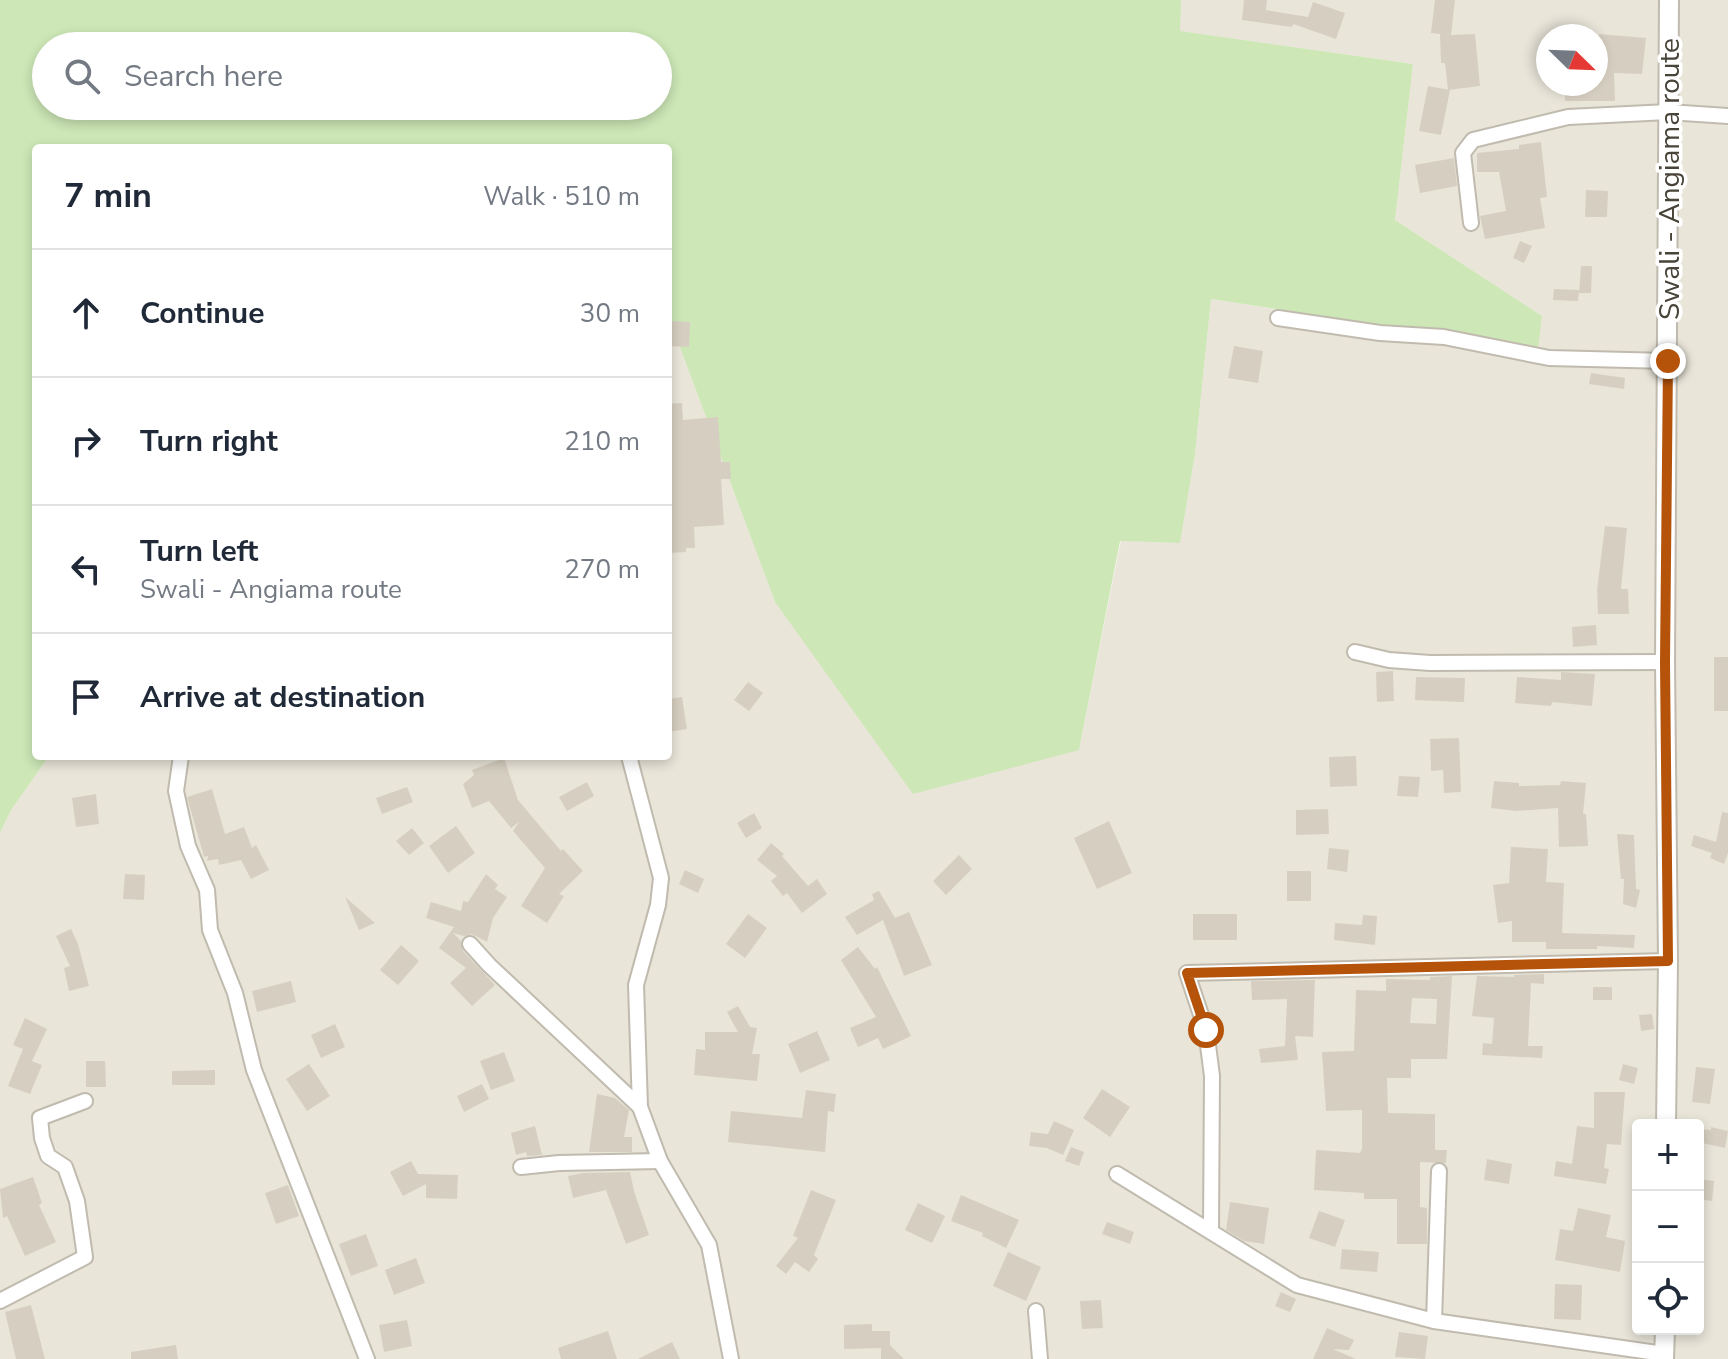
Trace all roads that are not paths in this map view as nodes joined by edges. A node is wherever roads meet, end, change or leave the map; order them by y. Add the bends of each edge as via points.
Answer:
1 (1669, 0) edge
2 (1668, 112) junction
3 (1728, 116) edge
4 (1471, 223) dead end
5 (1278, 318) dead end
6 (1668, 361) junction
7 (1355, 652) dead end
8 (1665, 662) junction
9 (180, 760) edge
10 (630, 760) edge
11 (470, 944) dead end
12 (1668, 961) junction
13 (85, 1101) dead end
14 (640, 1107) junction
15 (1666, 1119) edge
16 (660, 1161) junction
17 (521, 1167) dead end
18 (1439, 1171) dead end
19 (1117, 1174) dead end
20 (1211, 1229) junction
21 (0, 1301) edge
22 (1036, 1311) dead end
23 (1434, 1321) junction
24 (1665, 1335) edge
25 (1664, 1357) edge
26 (367, 1359) edge
27 (731, 1359) edge
28 (1040, 1359) edge

1 - 2 street, Swali - Angiama route
2 - 3 street
2 - 4 street via 1568,117 1473,140 1463,153
2 - 6 street, Swali - Angiama route
5 - 6 street via 1444,337 1549,358
6 - 8 street, Swali - Angiama route
7 - 8 street via 1430,663
8 - 12 street, Swali - Angiama route
9 - 26 street via 176,791 188,846 207,890 210,930 235,993 254,1070
10 - 14 street via 661,878 636,985
11 - 14 street
12 - 15 street, Swali - Angiama route
12 - 20 street via 1187,973 1206,1030 1212,1076
13 - 21 street via 40,1118 48,1156 65,1167 77,1201 85,1257
14 - 16 street
16 - 17 street
16 - 27 street via 709,1245
18 - 23 street
19 - 20 street
20 - 23 street via 1297,1285
22 - 28 street
23 - 25 street
24 - 25 street

